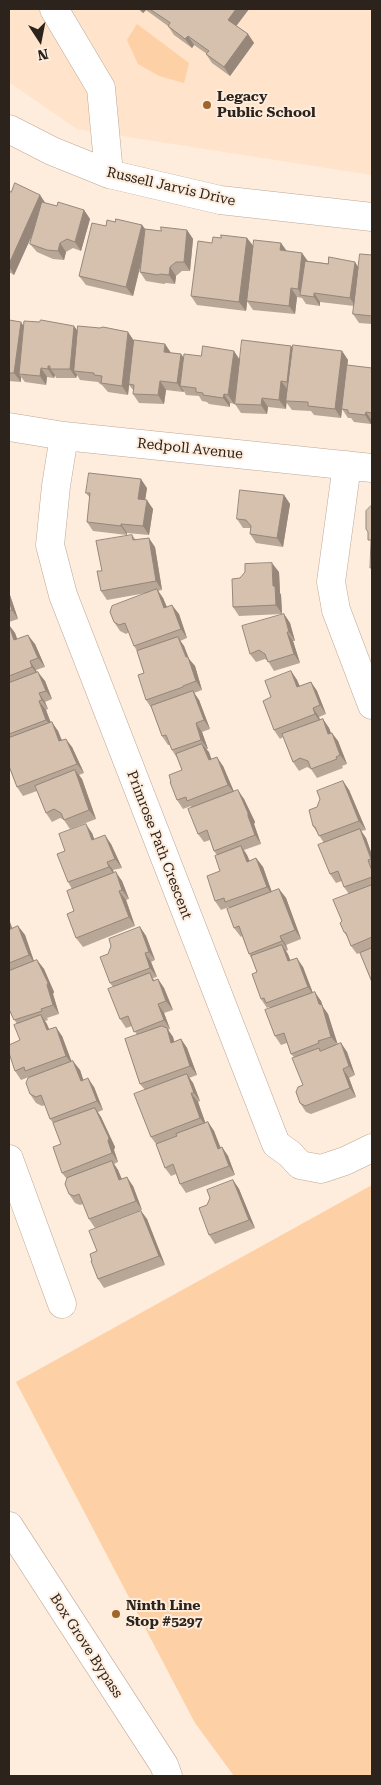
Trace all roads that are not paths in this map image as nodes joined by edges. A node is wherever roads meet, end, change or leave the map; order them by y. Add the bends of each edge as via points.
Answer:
1 (54, 9) edge
2 (9, 129) edge
3 (109, 174) junction
4 (372, 217) edge
5 (9, 426) edge
6 (64, 436) junction
7 (360, 466) edge
8 (372, 705) edge
9 (372, 1148) edge
10 (9, 1160) edge
11 (62, 1304) dead end
12 (9, 1526) edge
13 (169, 1773) edge

1 - 3 street via 101,88
2 - 3 street, Russell Jarvis Drive
3 - 4 street, Russell Jarvis Drive via 220,200
5 - 6 street, Redpoll Avenue
6 - 7 street, Redpoll Avenue
6 - 9 street, Primrose Path Crescent via 50,545 63,596 276,1144 300,1165 321,1169
7 - 8 street via 330,582 336,610
10 - 11 street
12 - 13 street, Box Grove Bypass

